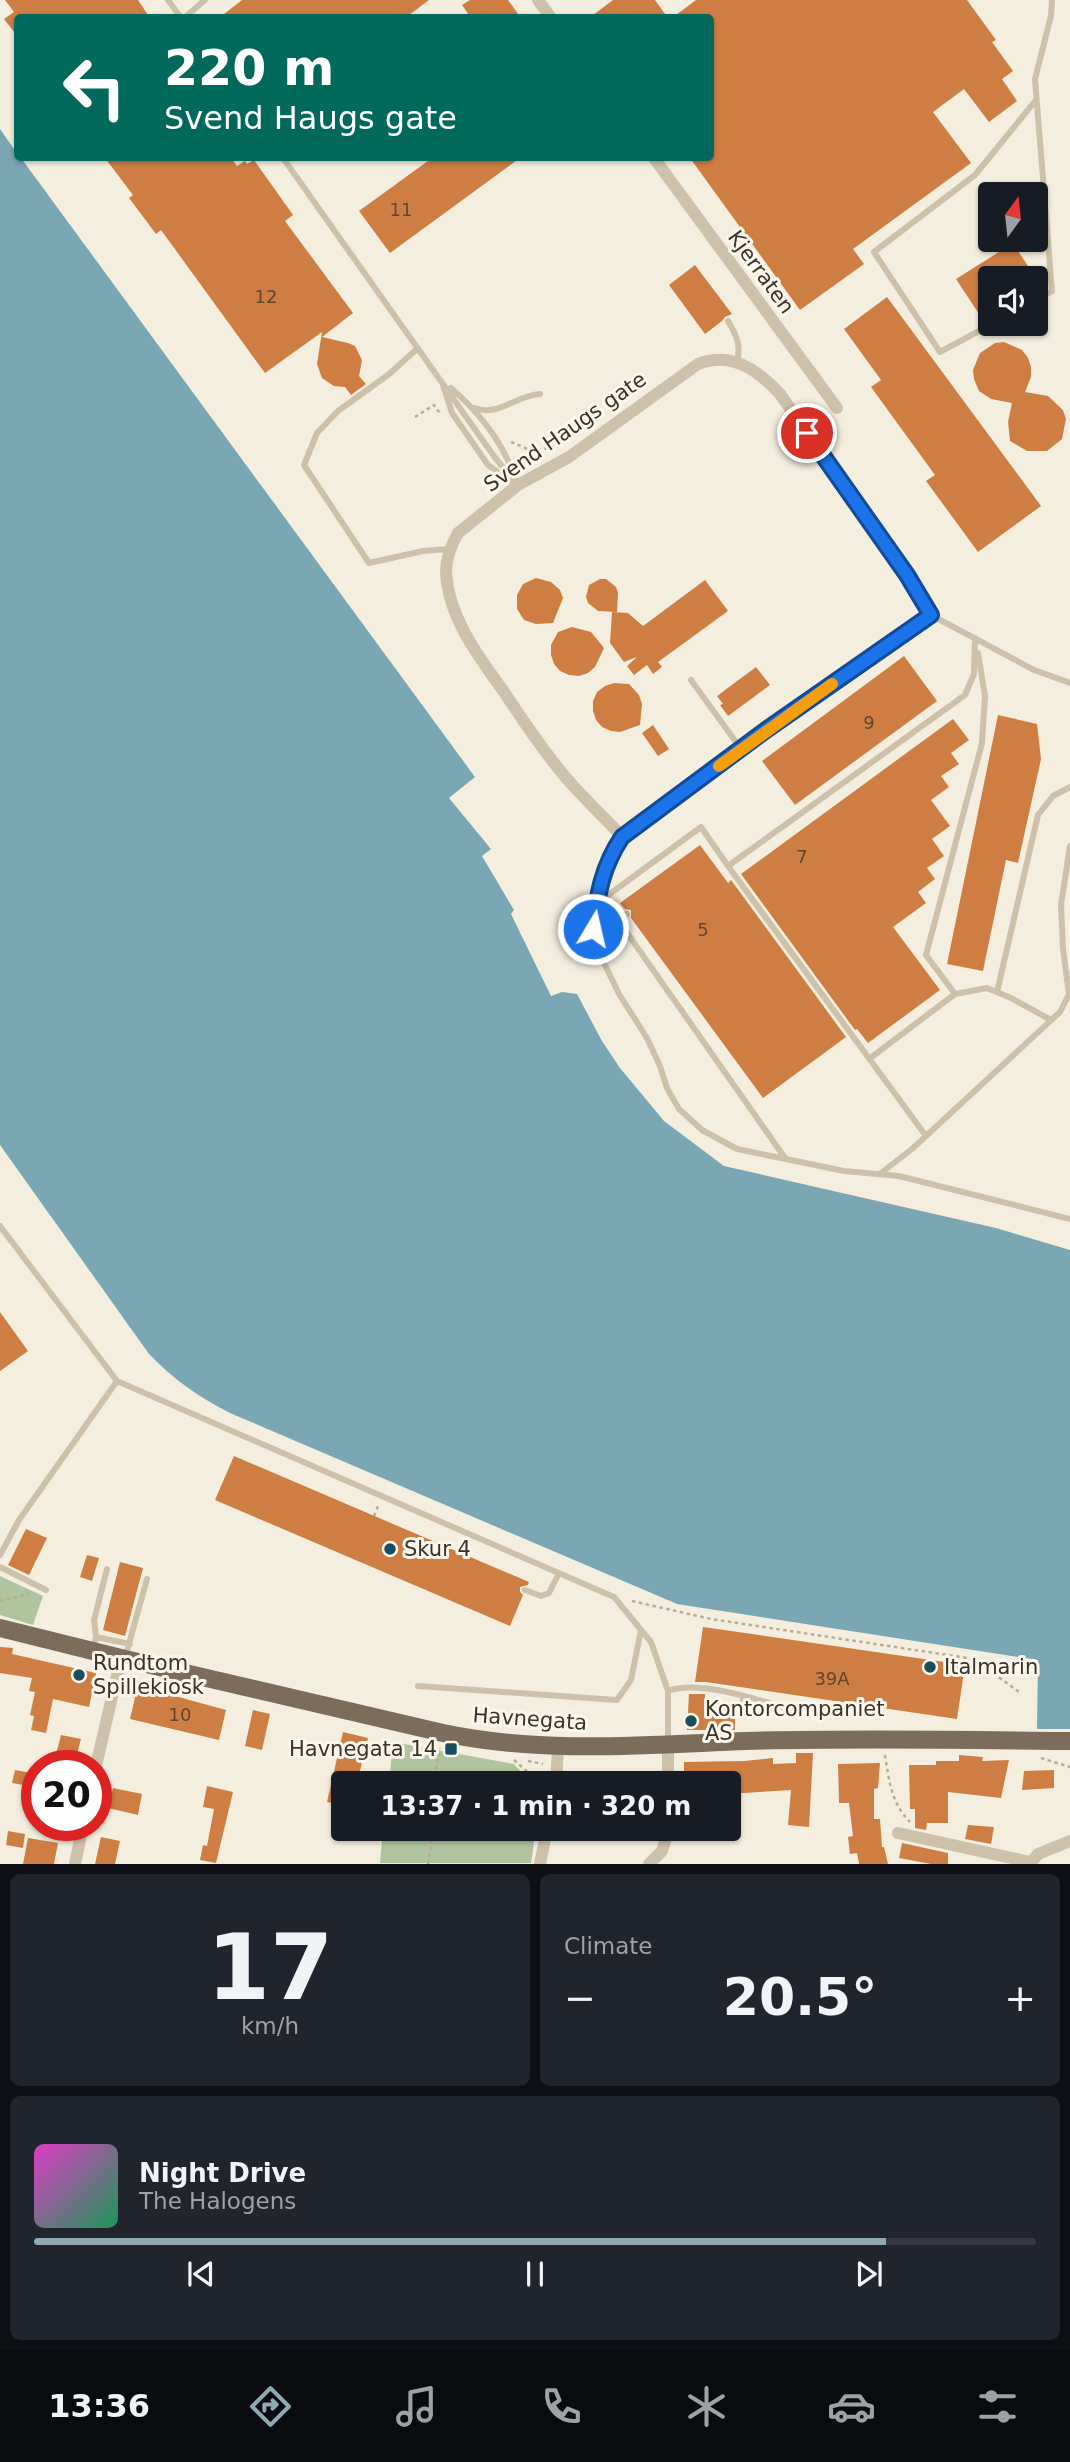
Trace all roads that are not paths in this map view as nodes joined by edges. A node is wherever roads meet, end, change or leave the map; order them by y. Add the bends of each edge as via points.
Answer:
1 (168, 0) edge
2 (205, 0) edge
3 (1052, 0) edge
4 (180, 14) edge
5 (188, 14) edge
6 (1036, 100) junction
7 (285, 161) edge
8 (656, 161) edge
9 (1048, 292) edge
10 (728, 321) dead end
11 (978, 332) edge
12 (418, 348) junction
13 (737, 362) junction
14 (441, 380) junction
15 (540, 394) dead end
16 (459, 405) junction
17 (474, 408) junction
18 (837, 408) dead end
19 (518, 485) junction
20 (450, 549) junction
21 (931, 615) junction
22 (975, 638) junction
23 (691, 680) dead end
24 (1070, 683) edge
25 (741, 749) junction
26 (1070, 787) edge
27 (622, 837) junction
28 (1070, 846) edge
29 (728, 866) junction
30 (596, 904) junction
31 (627, 914) dead end
32 (997, 992) junction
33 (955, 994) junction
34 (1068, 997) junction
35 (1070, 1006) edge
36 (1051, 1020) junction
37 (869, 1059) junction
38 (926, 1136) junction
39 (785, 1158) junction
40 (881, 1173) junction
41 (1070, 1219) edge
42 (0, 1226) edge
43 (117, 1381) junction
44 (0, 1555) edge
45 (0, 1567) edge
46 (107, 1569) dead end
47 (559, 1573) junction
48 (147, 1579) dead end
49 (46, 1590) road end
50 (525, 1590) dead end
51 (0, 1628) edge
52 (641, 1630) junction
53 (94, 1644) junction
54 (125, 1654) junction
55 (418, 1686) dead end
56 (668, 1691) junction
57 (744, 1698) junction
58 (716, 1711) dead end
59 (809, 1714) dead end
60 (1070, 1741) edge
61 (668, 1745) junction
62 (558, 1747) junction
63 (100, 1750) edge
64 (557, 1771) edge
65 (668, 1771) edge
66 (898, 1833) dead end
67 (80, 1841) edge
68 (545, 1841) edge
69 (665, 1841) edge
70 (1070, 1841) edge
71 (1030, 1863) edge
72 (75, 1864) edge
73 (540, 1864) edge
74 (649, 1864) edge

1 - 4 lane
2 - 5 lane
3 - 6 lane via 1035,79
6 - 9 lane via 1052,290
6 - 11 lane via 975,175 874,252 940,352
7 - 12 lane
8 - 18 street, Kjerraten
10 - 13 lane via 740,348
12 - 14 lane
12 - 20 lane via 338,411 317,433 304,465 369,563
13 - 19 street, Svend Haugs gate via 718,359 698,364 569,457
13 - 21 street via 757,372 780,394
14 - 16 lane
14 - 17 lane
14 - 19 lane via 452,413 488,465
15 - 17 lane via 520,397 497,410
16 - 17 lane
16 - 19 lane
17 - 19 lane via 505,451
19 - 20 street, Svend Haugs gate via 458,533
20 - 27 street via 449,590 466,636 565,777
21 - 22 lane
21 - 25 lane
22 - 24 lane via 1034,670
22 - 29 lane via 974,674 965,695
22 - 33 lane via 985,696 982,743 926,955
23 - 25 lane
25 - 27 lane
26 - 32 lane via 1053,796 1038,815
27 - 30 lane via 609,857
28 - 34 lane via 1061,905
29 - 30 lane via 701,827
29 - 37 lane
30 - 39 lane via 594,942 679,1109 737,1149
31 - 39 lane via 618,920
32 - 33 lane via 988,988
32 - 36 lane
33 - 37 lane
34 - 35 lane
34 - 36 lane
36 - 38 lane
37 - 38 lane
38 - 40 lane
39 - 40 lane via 844,1171
40 - 41 lane
42 - 43 lane
43 - 44 lane via 19,1520
43 - 47 lane
45 - 49 lane
46 - 53 lane via 93,1620
47 - 50 lane via 549,1593 541,1596
47 - 52 lane via 614,1597
48 - 54 lane
51 - 53 main road, Havnegata
52 - 55 lane via 631,1681 617,1700
52 - 56 lane via 651,1642
53 - 54 main road, Havnegata
54 - 62 main road, Havnegata via 474,1740
54 - 63 street
56 - 57 lane via 681,1686
56 - 61 lane
57 - 58 lane via 738,1712
57 - 59 lane
60 - 61 main road, Havnegata via 825,1739
61 - 62 main road, Havnegata
61 - 65 street
62 - 64 street
66 - 71 street
67 - 72 street
68 - 73 street
69 - 74 street
70 - 71 street via 1038,1854

